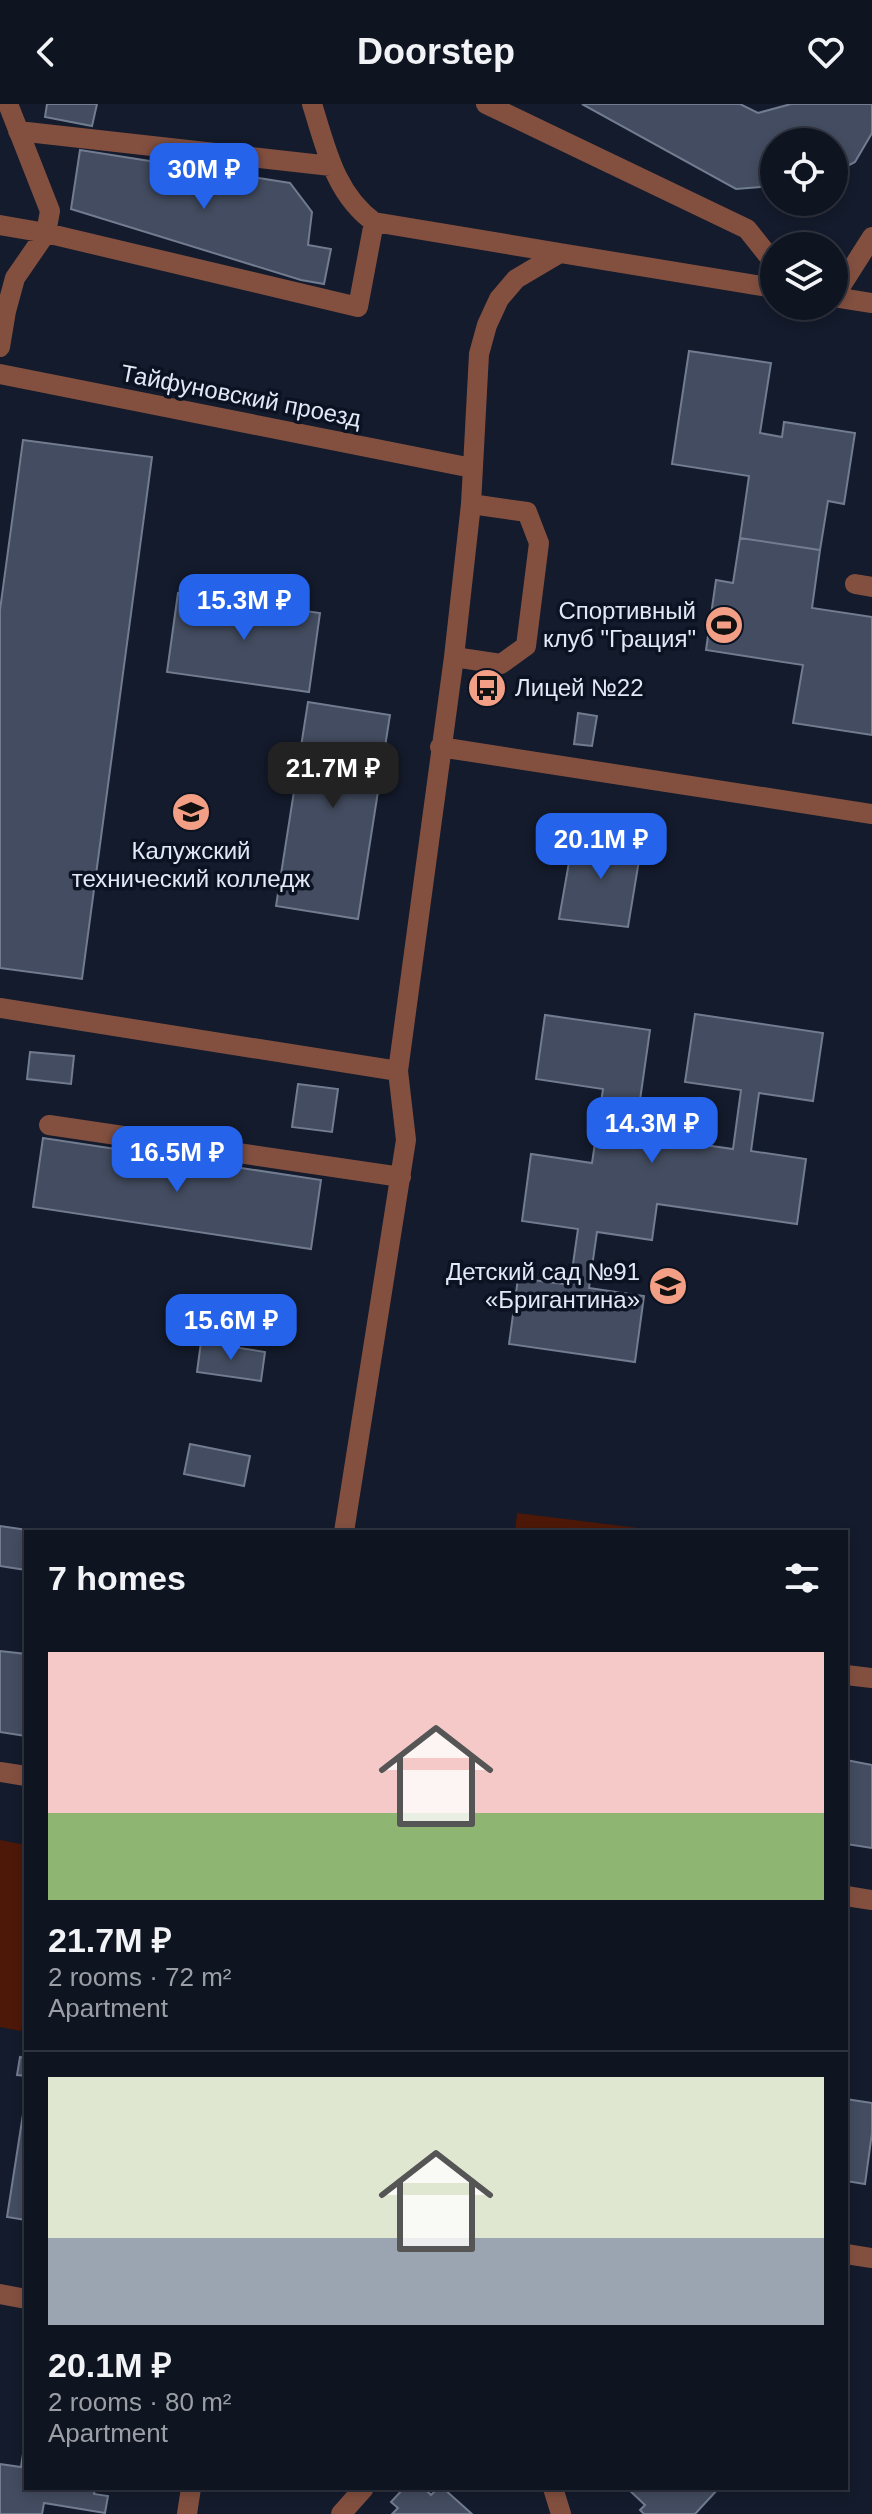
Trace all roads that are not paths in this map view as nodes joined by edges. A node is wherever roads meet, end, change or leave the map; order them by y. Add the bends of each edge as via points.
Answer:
1 (8, 104) edge
2 (312, 104) edge
3 (486, 104) edge
4 (18, 131) junction
5 (331, 166) junction
6 (374, 222) junction
7 (0, 225) edge
8 (46, 233) junction
9 (872, 237) edge
10 (760, 245) edge
11 (560, 253) junction
12 (848, 275) edge
13 (760, 286) edge
14 (848, 299) edge
15 (872, 303) edge
16 (0, 347) edge
17 (0, 374) edge
18 (472, 468) junction
19 (471, 504) junction
20 (454, 657) junction
21 (440, 747) junction
22 (872, 814) edge
23 (0, 1008) edge
24 (398, 1071) junction
25 (49, 1125) dead end
26 (401, 1177) junction
27 (344, 1530) edge
28 (848, 1675) edge
29 (872, 1678) edge
30 (0, 1772) edge
31 (24, 1776) edge
32 (848, 1896) edge
33 (872, 1900) edge
34 (848, 2254) edge
35 (872, 2258) edge
36 (0, 2294) edge
37 (24, 2299) edge
38 (191, 2490) edge
39 (362, 2490) edge
40 (554, 2490) edge
41 (187, 2514) edge
42 (341, 2514) edge
43 (561, 2514) edge

1 - 4 street
2 - 5 street
3 - 10 street via 747,229
4 - 5 street
4 - 8 street via 50,211
5 - 6 street via 345,193
6 - 8 street via 358,307
6 - 11 street
7 - 8 street
8 - 16 street via 15,278
9 - 12 street
11 - 13 street
11 - 18 street via 516,279 487,325 479,354
14 - 15 street
17 - 18 street, Тайфуновский проезд
18 - 19 street
19 - 20 street
19 - 20 street via 527,512 539,543 526,646 501,664
20 - 21 street
21 - 22 street
21 - 24 street
23 - 24 street
24 - 26 street via 406,1140
25 - 26 street
26 - 27 street
28 - 29 street
30 - 31 street
32 - 33 street
34 - 35 street
36 - 37 street
38 - 41 street
39 - 42 street
40 - 43 street

